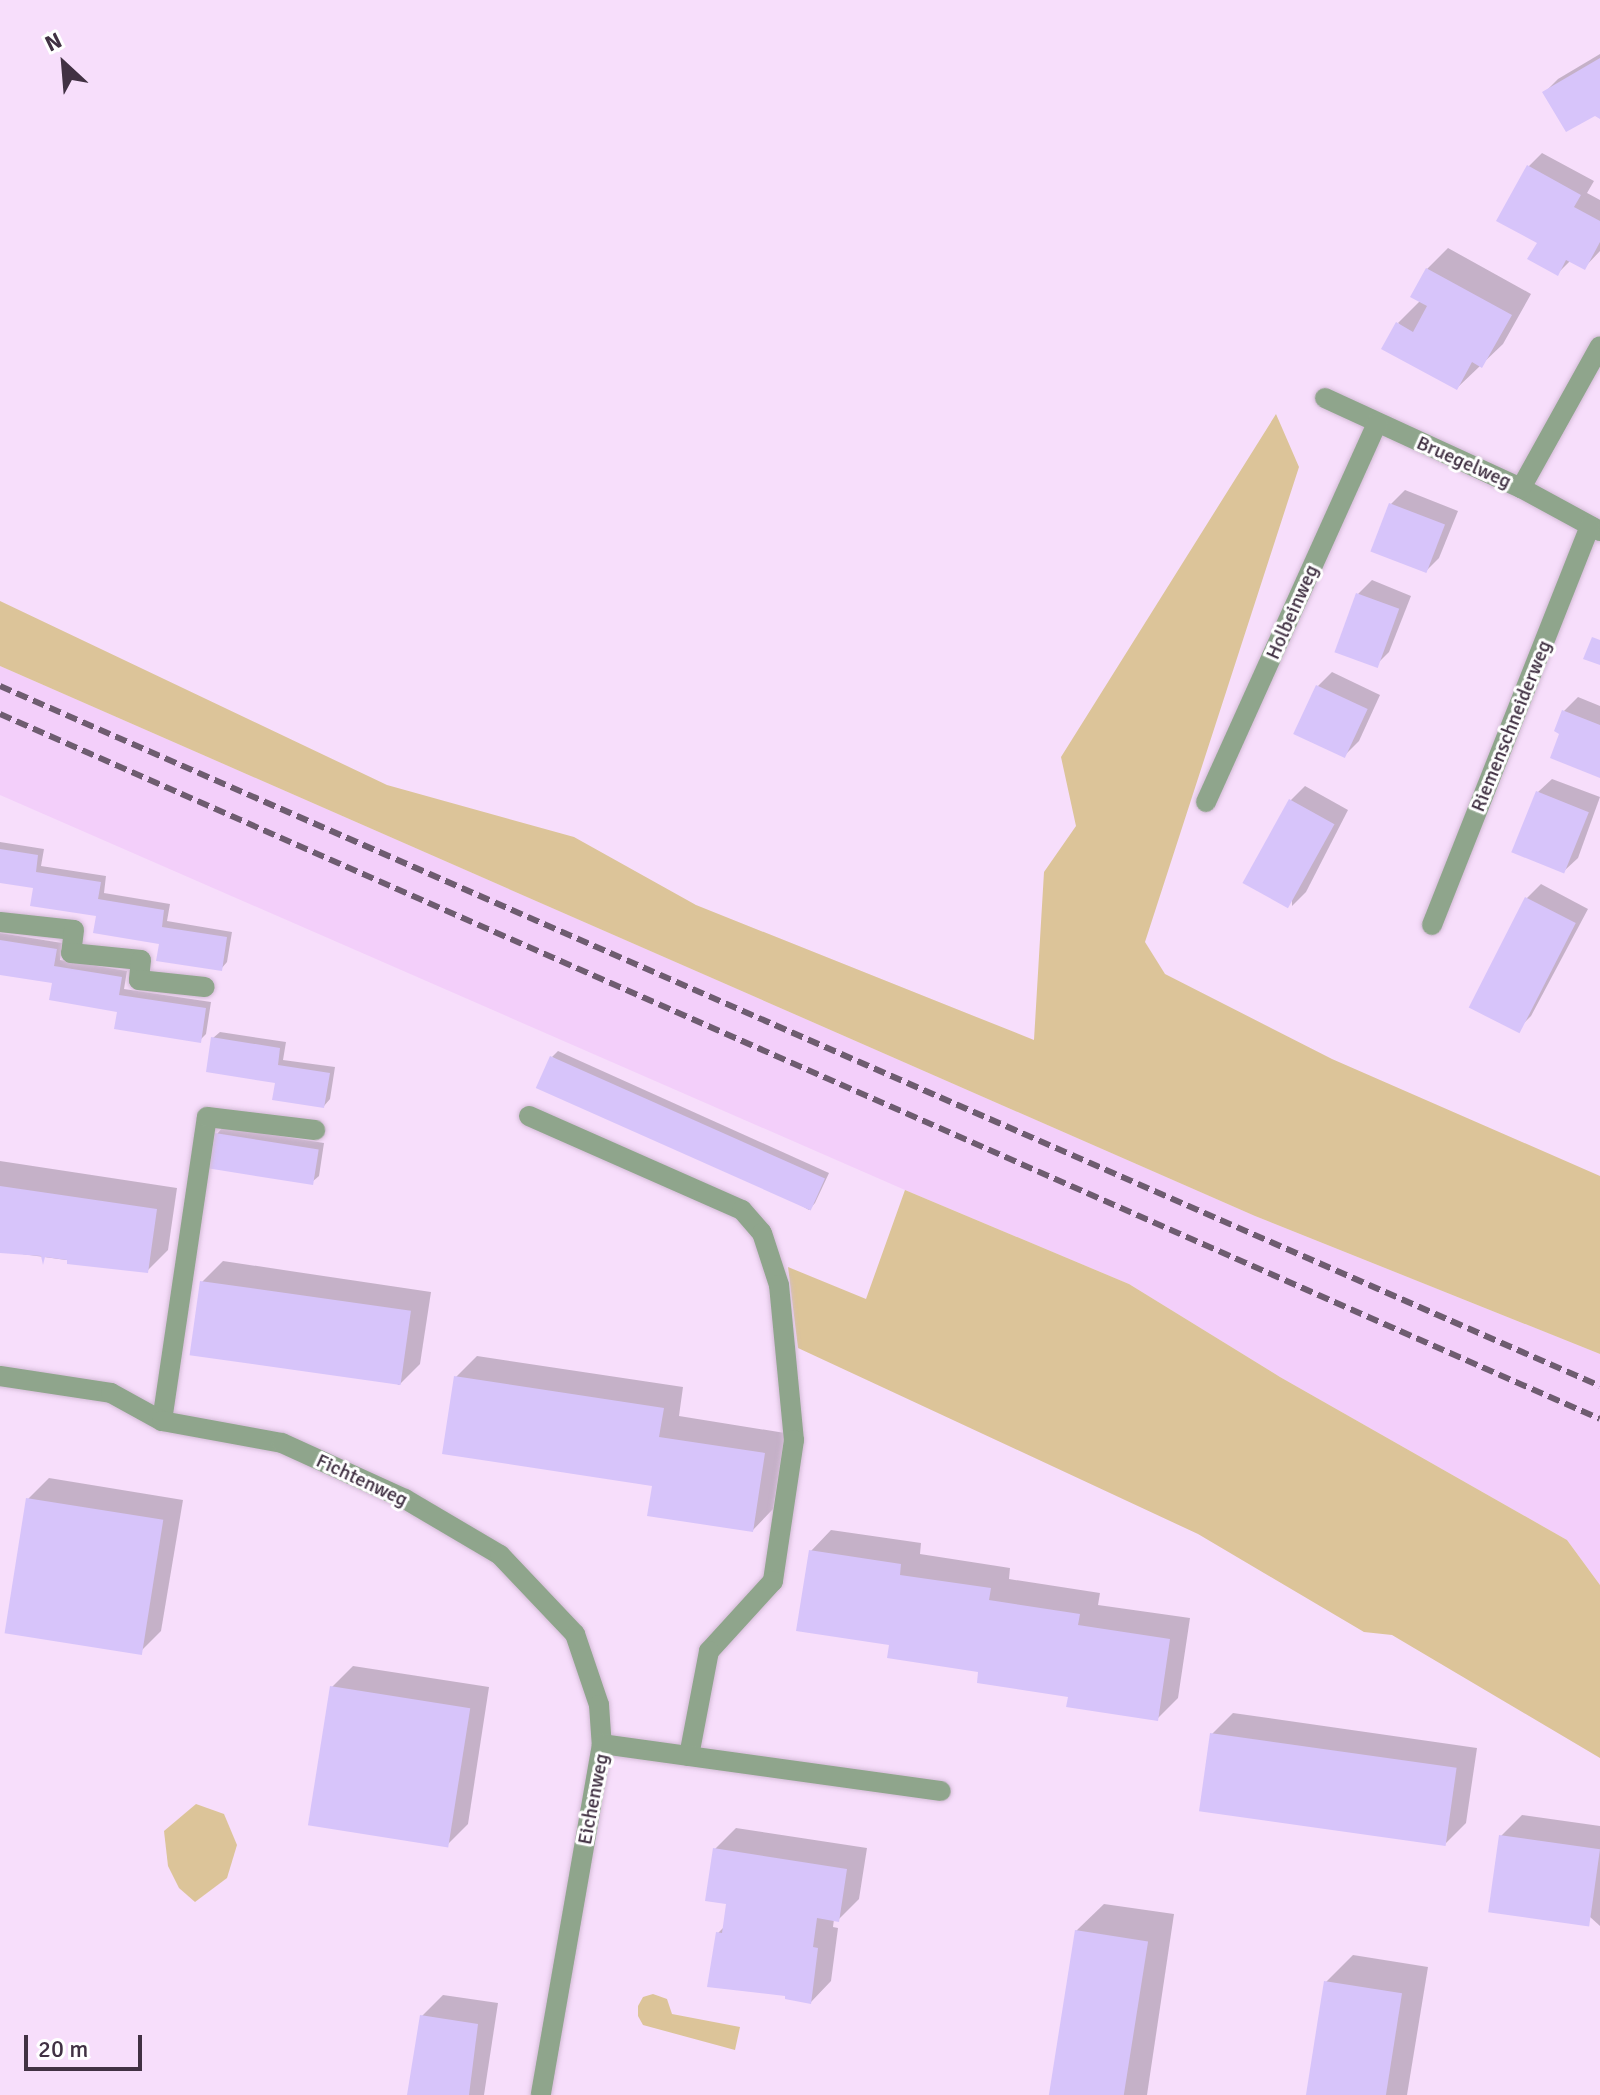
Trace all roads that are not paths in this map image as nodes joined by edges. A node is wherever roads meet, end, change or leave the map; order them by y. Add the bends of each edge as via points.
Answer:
1 (1600, 346) edge
2 (1325, 398) dead end
3 (1377, 423) junction
4 (1521, 488) junction
5 (1595, 528) edge
6 (1206, 802) dead end
7 (0, 922) edge
8 (1432, 925) dead end
9 (205, 987) dead end
10 (529, 1116) dead end
11 (315, 1130) dead end
12 (0, 1376) edge
13 (162, 1421) junction
14 (602, 1744) junction
15 (689, 1756) junction
16 (941, 1791) dead end
17 (542, 2095) edge

1 - 4 street
2 - 3 street, Bruegelweg
3 - 4 street, Bruegelweg
3 - 6 street, Holbeinweg
4 - 5 street, Bruegelweg
5 - 8 street, Riemenschneiderweg
7 - 9 street via 74,930 71,953 141,960 139,980
10 - 15 street via 742,1210 762,1233 779,1285 794,1440 773,1581 709,1651
11 - 13 street via 207,1117
12 - 13 street, Fichtenweg via 111,1393
13 - 14 street, Fichtenweg via 282,1443 405,1499 500,1555 575,1634 599,1705
14 - 15 street, Eichenweg
14 - 17 street, Eichenweg
15 - 16 street, Eichenweg

